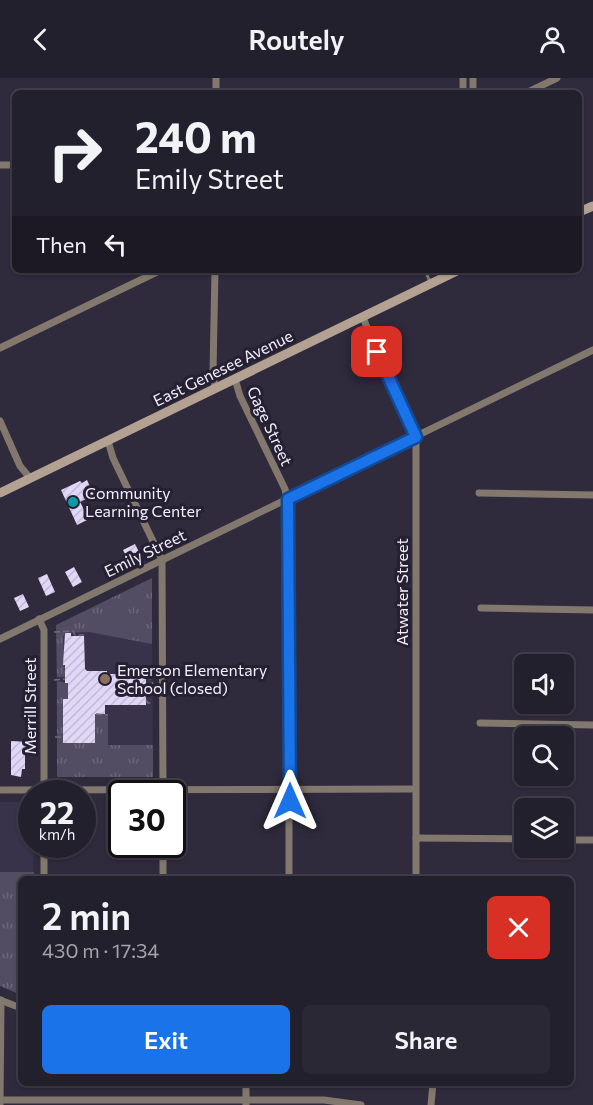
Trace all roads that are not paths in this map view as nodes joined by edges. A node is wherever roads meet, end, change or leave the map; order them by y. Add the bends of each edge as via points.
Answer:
1 (556, 78) edge
2 (532, 90) edge
3 (155, 273) edge
4 (215, 273) edge
5 (426, 273) edge
6 (453, 273) edge
7 (431, 284) junction
8 (363, 317) junction
9 (0, 348) edge
10 (593, 350) edge
11 (235, 379) junction
12 (215, 389) junction
13 (0, 421) edge
14 (416, 437) junction
15 (108, 441) junction
16 (30, 478) junction
17 (479, 492) dead end
18 (0, 493) edge
19 (593, 495) edge
20 (288, 499) junction
21 (162, 560) junction
22 (481, 608) dead end
23 (593, 610) edge
24 (39, 619) junction
25 (0, 639) edge
26 (480, 723) dead end
27 (593, 725) edge
28 (44, 780) edge
29 (163, 780) edge
30 (290, 789) junction
31 (415, 789) junction
32 (0, 790) edge
33 (18, 791) edge
34 (186, 791) edge
35 (416, 838) junction
36 (514, 839) edge
37 (574, 840) edge
38 (593, 840) edge
39 (44, 858) edge
40 (163, 858) edge
41 (44, 876) edge
42 (163, 876) edge
43 (289, 876) edge
44 (416, 876) edge
45 (1, 1000) edge
46 (18, 1007) edge
47 (246, 1086) edge
48 (433, 1086) edge
49 (0, 1100) edge
50 (246, 1102) edge
51 (0, 1105) edge
52 (362, 1105) edge
53 (432, 1105) edge

1 - 2 street
3 - 9 street
4 - 12 street
5 - 7 lane
6 - 7 main road, East Genesee Avenue
7 - 8 main road, East Genesee Avenue
8 - 11 main road, East Genesee Avenue
8 - 14 street, Atwater Street
10 - 14 street, Emily Street
11 - 12 main road, East Genesee Avenue
11 - 20 street, Gage Street
12 - 15 main road, East Genesee Avenue
13 - 16 street via 20,466
14 - 20 street, Emily Street
14 - 31 street, Atwater Street
15 - 16 main road, East Genesee Avenue
15 - 21 street via 112,458
16 - 18 main road, East Genesee Avenue
17 - 19 street
20 - 21 street, Emily Street
20 - 30 street, Gage Street
21 - 24 street, Emily Street
21 - 29 street
22 - 23 street
24 - 25 street, Emily Street
24 - 28 street, Merrill Street via 44,630
26 - 27 street
30 - 31 street
30 - 34 street
30 - 43 street, Gage Street
31 - 35 street, Atwater Street
32 - 33 street
35 - 36 street
35 - 44 street, Atwater Street
37 - 38 street
39 - 41 street
40 - 42 street
45 - 46 street
45 - 49 street
47 - 50 street
48 - 53 street
49 - 50 street
49 - 51 street
50 - 52 street via 324,1100

